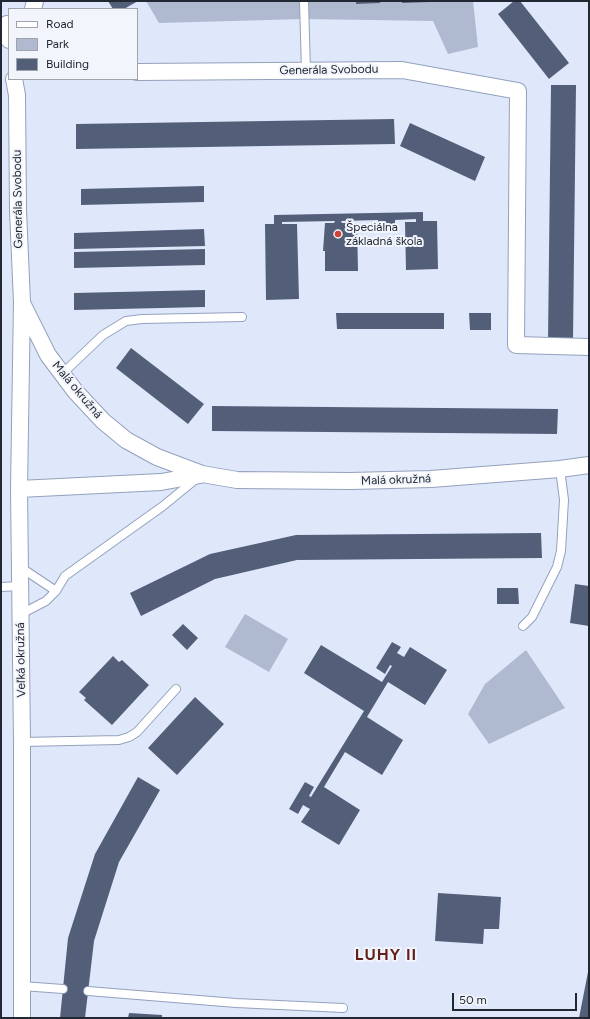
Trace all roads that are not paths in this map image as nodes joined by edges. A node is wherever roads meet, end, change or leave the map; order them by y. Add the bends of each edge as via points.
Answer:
1 (304, 1) edge
2 (6, 23) edge
3 (8, 34) edge
4 (306, 71) junction
5 (138, 72) edge
6 (14, 80) edge
7 (19, 80) edge
8 (16, 95) junction
9 (22, 302) junction
10 (242, 317) dead end
11 (589, 347) edge
12 (62, 374) junction
13 (589, 465) edge
14 (560, 469) junction
15 (202, 474) junction
16 (19, 489) junction
17 (20, 567) junction
18 (20, 586) junction
19 (1, 587) edge
20 (56, 591) junction
21 (21, 614) junction
22 (523, 626) dead end
23 (176, 689) dead end
24 (22, 742) junction
25 (22, 986) junction
26 (63, 989) dead end
27 (88, 991) dead end
28 (343, 1008) dead end
29 (22, 1018) edge

1 - 4 lane
2 - 3 street
4 - 5 street, Generála Svobodu
4 - 11 street, Generála Svobodu via 402,70 518,91 516,345
6 - 8 street
7 - 8 street
8 - 9 street, Generála Svobodu
9 - 12 street, Malá okružná via 48,356
9 - 16 street, Veľká okružná
10 - 12 lane via 126,321 103,335
12 - 15 street, Malá okružná via 103,421 126,440 157,457
13 - 14 street, Malá okružná
14 - 15 street, Malá okružná via 431,479 350,481 237,480
14 - 22 lane via 564,500 561,551 557,567 532,617
15 - 16 street, Malá okružná via 161,482
15 - 20 lane via 163,506 65,576
16 - 17 street, Veľká okružná
17 - 18 street, Veľká okružná
17 - 20 lane
18 - 19 lane
18 - 21 street, Veľká okružná
20 - 21 lane via 46,601
21 - 24 street, Veľká okružná
23 - 24 lane via 137,732 129,737 119,740
24 - 25 street, Veľká okružná
25 - 26 lane
25 - 29 street, Veľká okružná
27 - 28 lane via 236,1003

